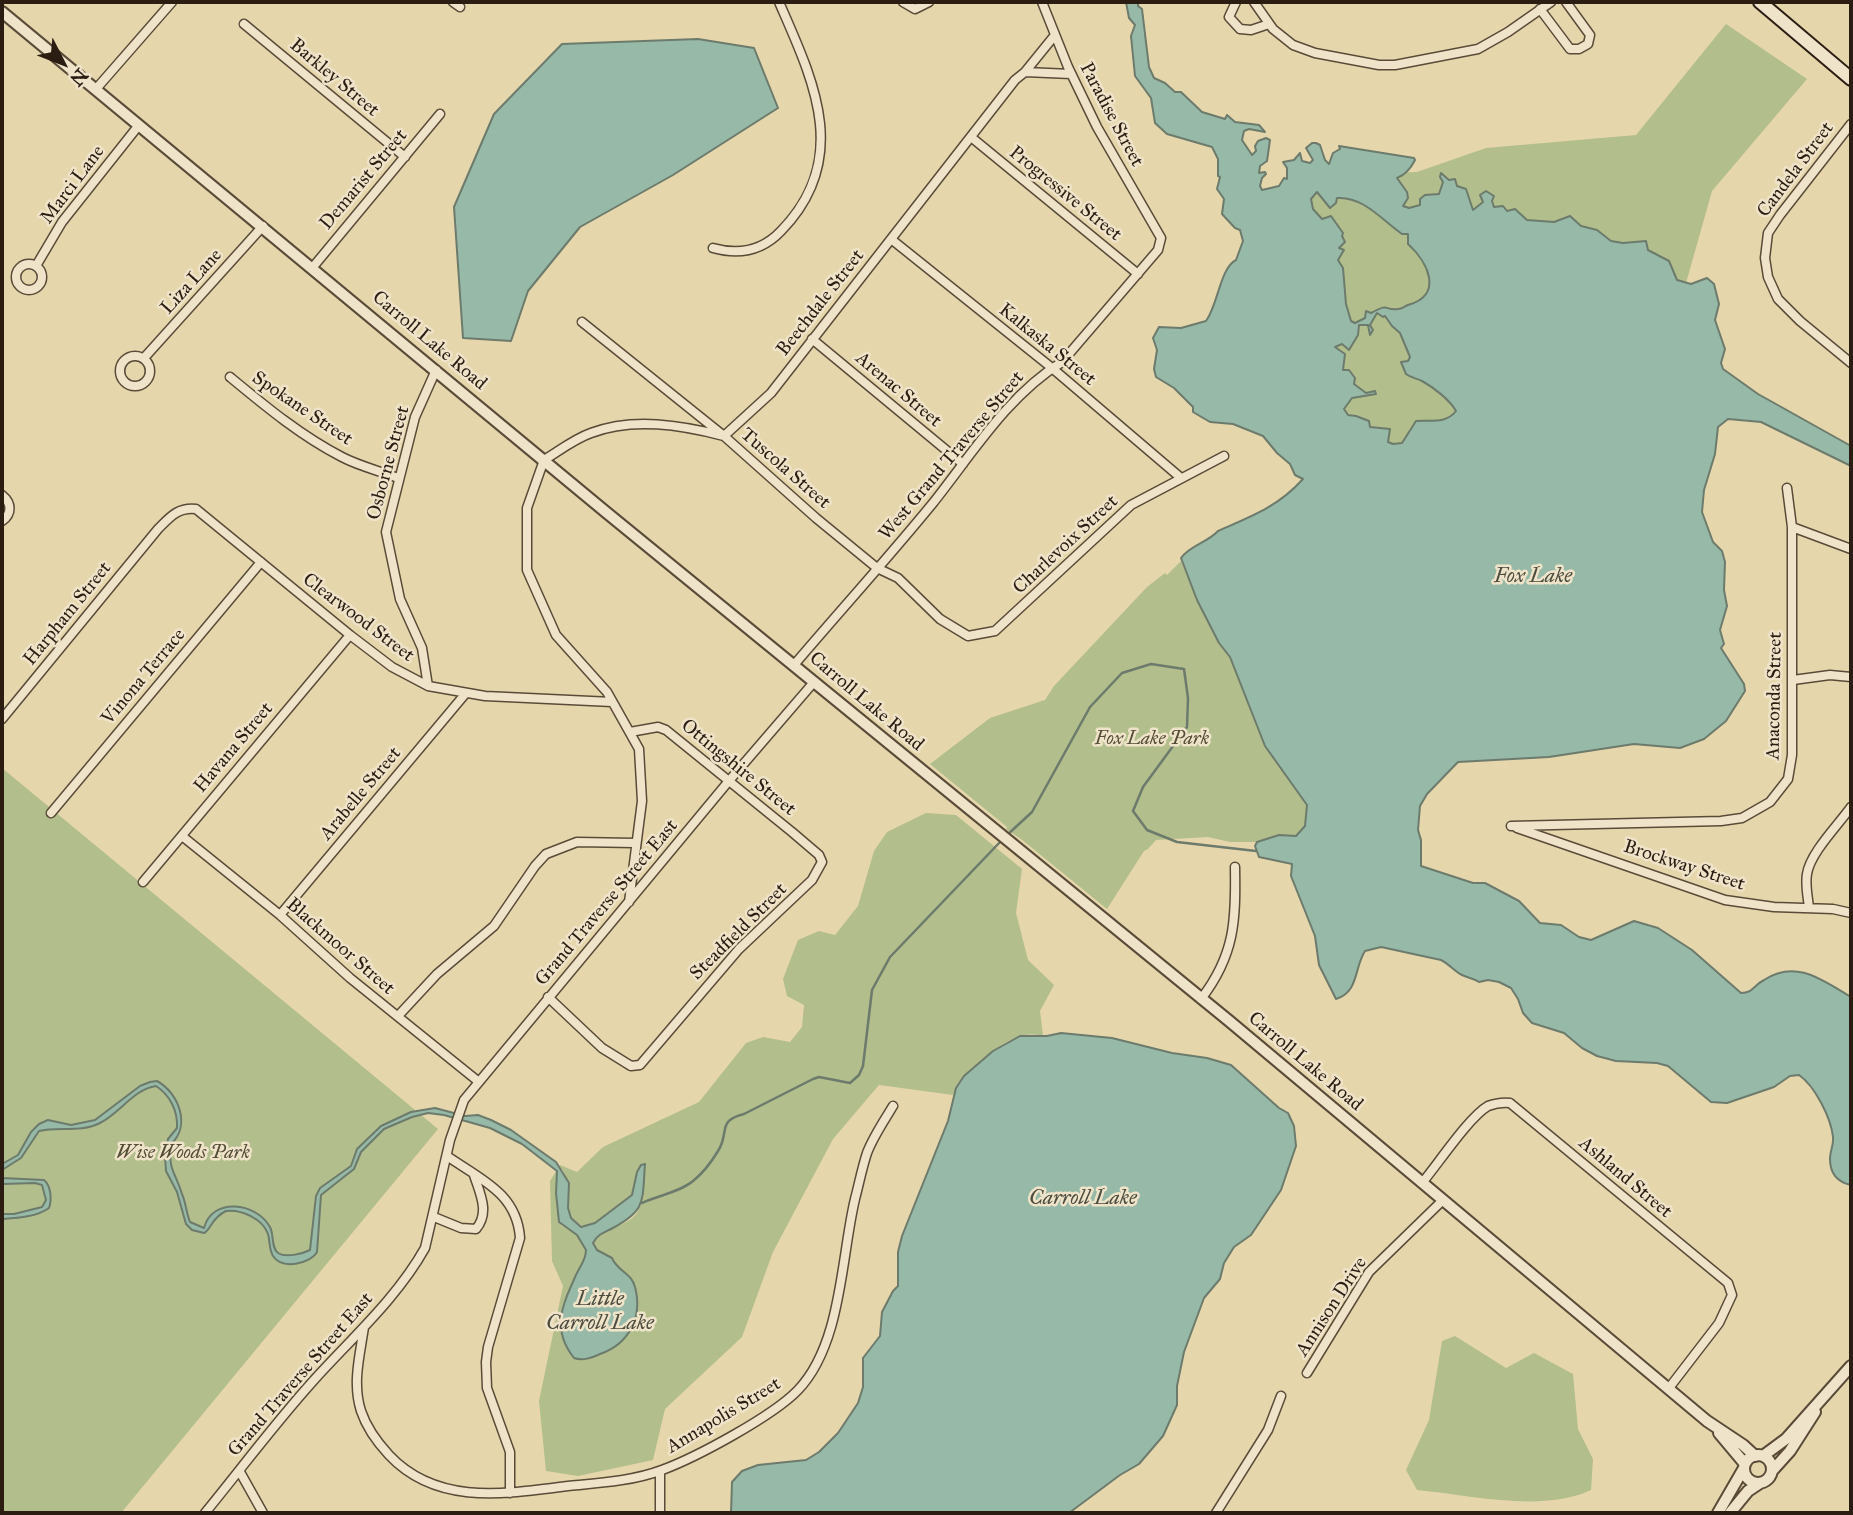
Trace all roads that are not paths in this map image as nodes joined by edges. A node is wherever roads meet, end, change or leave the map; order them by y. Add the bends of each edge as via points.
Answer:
1 (172, 2) edge
2 (779, 2) edge
3 (903, 2) edge
4 (929, 2) edge
5 (1042, 2) edge
6 (1236, 2) edge
7 (1254, 2) edge
8 (1550, 2) edge
9 (1566, 2) edge
10 (1760, 2) edge
11 (1540, 9) junction
12 (2, 12) edge
13 (244, 24) dead end
14 (1269, 24) junction
15 (1055, 35) junction
16 (1025, 72) junction
17 (1071, 74) junction
18 (1851, 79) edge
19 (96, 89) junction
20 (440, 114) dead end
21 (1851, 124) edge
22 (139, 125) junction
23 (971, 137) junction
24 (404, 157) junction
25 (263, 226) junction
26 (1161, 238) joint
27 (891, 239) junction
28 (713, 248) dead end
29 (36, 266) dead end
30 (313, 267) junction
31 (1138, 274) junction
32 (582, 322) dead end
33 (812, 340) junction
34 (144, 358) dead end
35 (1850, 360) edge
36 (1052, 368) junction
37 (436, 370) junction
38 (230, 377) dead end
39 (724, 436) junction
40 (1224, 456) dead end
41 (544, 460) junction
42 (963, 464) junction
43 (398, 478) junction
44 (1181, 478) junction
45 (1787, 488) dead end
46 (2, 495) edge
47 (2, 521) edge
48 (1792, 527) junction
49 (158, 529) joint
50 (1851, 549) edge
51 (261, 562) junction
52 (877, 568) junction
53 (350, 635) junction
54 (968, 636) joint
55 (793, 665) junction
56 (1851, 677) edge
57 (1793, 680) junction
58 (814, 682) junction
59 (428, 686) junction
60 (466, 693) junction
61 (612, 702) junction
62 (2, 719) edge
63 (630, 733) junction
64 (729, 782) junction
65 (1851, 807) edge
66 (51, 813) dead end
67 (1511, 826) joint
68 (182, 836) junction
69 (635, 843) junction
70 (819, 855) joint
71 (1235, 867) dead end
72 (143, 882) dead end
73 (629, 902) junction
74 (1810, 908) junction
75 (1851, 913) edge
76 (280, 915) junction
77 (548, 998) junction
78 (1202, 999) junction
79 (398, 1016) junction
80 (479, 1082) junction
81 (892, 1106) dead end
82 (447, 1156) junction
83 (473, 1175) junction
84 (1422, 1183) junction
85 (1443, 1200) junction
86 (434, 1217) junction
87 (364, 1327) junction
88 (1851, 1366) edge
89 (1307, 1373) dead end
90 (1669, 1388) junction
91 (1281, 1396) dead end
92 (1819, 1404) junction
93 (1707, 1421) junction
94 (1759, 1456) junction
95 (1744, 1466) junction
96 (660, 1471) junction
97 (1772, 1471) junction
98 (240, 1472) junction
99 (1760, 1483) junction
100 (510, 1493) junction
101 (205, 1513) edge
102 (263, 1513) edge
103 (660, 1513) edge
104 (1216, 1513) edge
105 (1718, 1513) edge
106 (1730, 1513) edge

1 - 19 street
2 - 28 street via 816,93 820,158 804,201 777,236 748,251 729,253
3 - 4 street via 915,9
5 - 15 street, Paradise Street
6 - 14 street via 1230,17 1240,29
7 - 14 street
8 - 11 street
9 - 11 street via 1590,35 1588,44 1579,49 1570,49
10 - 18 main road
11 - 14 street via 1478,49 1395,65 1315,53 1293,44
12 - 19 street, Carroll Lake Road
13 - 24 street, Barkley Street
15 - 16 street, Beechdale Street
15 - 17 street, Paradise Street
16 - 17 street
16 - 23 street, Beechdale Street
17 - 26 street, Paradise Street
19 - 22 street, Carroll Lake Road
20 - 24 street, Demarist Street
21 - 35 street, Candela Street via 1768,233 1765,258 1778,299
22 - 25 street, Carroll Lake Road
22 - 29 street, Marci Lane via 62,222
23 - 27 street, Beechdale Street
23 - 31 street, Progressive Street
24 - 30 street, Demarist Street
25 - 30 street, Carroll Lake Road
25 - 34 street, Liza Lane
26 - 31 street, West Grand Traverse Street via 1158,250
27 - 33 street, Beechdale Street
27 - 36 street, Kalkaska Street
30 - 37 street, Carroll Lake Road
31 - 36 street, West Grand Traverse Street
32 - 39 street, Tuscola Street
33 - 39 street, Beechdale Street via 771,393
33 - 42 street, Arenac Street
36 - 42 street, West Grand Traverse Street via 1010,407
36 - 44 street, Kalkaska Street
37 - 41 street, Carroll Lake Road
37 - 43 street, Osborne Street via 415,417
38 - 43 street, Spokane Street via 315,441 344,458
39 - 41 street via 636,423 587,434
39 - 52 street, Tuscola Street
40 - 44 street, Charlevoix Street
41 - 55 street, Carroll Lake Road
41 - 61 street via 527,508 527,570 556,635
42 - 52 street, West Grand Traverse Street
43 - 59 street, Osborne Street via 386,531 400,599 422,648
44 - 54 street, Charlevoix Street via 1132,505 995,631
45 - 48 street, Anaconda Street
46 - 47 street via 10,510
48 - 50 street
48 - 57 street, Anaconda Street
49 - 51 street, Clearwood Street via 179,509 196,509
49 - 62 street, Harpham Street
51 - 53 street, Clearwood Street
51 - 66 street, Vinona Terrace
52 - 54 street, Tuscola Street via 898,579 940,618
52 - 55 street, West Grand Traverse Street
53 - 59 street, Clearwood Street via 392,667
53 - 68 street, Havana Street
55 - 58 street, Carroll Lake Road
56 - 57 street
57 - 67 street, Anaconda Street via 1788,779 1770,802 1742,818
58 - 64 street, Grand Traverse Street East
58 - 78 street, Carroll Lake Road
59 - 60 street, Clearwood Street
60 - 61 street, Clearwood Street
60 - 76 street, Arabelle Street
61 - 63 street
63 - 64 street, Ottingshire Street via 658,727 666,730
63 - 69 street via 639,749 642,801
64 - 70 street, Ottingshire Street
64 - 73 street, Grand Traverse Street East
65 - 74 street via 1807,871
67 - 74 street, Brockway Street via 1725,900
68 - 72 street, Havana Street
68 - 76 street, Blackmoor Street
69 - 73 street
69 - 79 street via 577,842 546,855 494,926 437,974
70 - 77 street, Steadfield Street via 822,862 812,880 739,949 645,1062 631,1066 618,1059
71 - 78 street via 1234,933 1220,972
73 - 77 street, Grand Traverse Street East
74 - 75 street, Brockway Street
76 - 79 street, Blackmoor Street
77 - 80 street, Grand Traverse Street East
78 - 84 street, Carroll Lake Road
79 - 80 street, Blackmoor Street
80 - 82 street, Grand Traverse Street East via 464,1100
81 - 96 street, Annapolis Street via 868,1151 832,1320 807,1377 798,1390 763,1416
82 - 83 street
82 - 86 street
83 - 86 street via 485,1209 476,1229
83 - 100 street via 508,1200 519,1225 520,1238 486,1362 491,1403 510,1451
84 - 85 street, Carroll Lake Road
84 - 90 street, Ashland Street via 1486,1107 1510,1103 1728,1283 1732,1295 1719,1323
85 - 89 street, Annison Drive via 1369,1272
85 - 90 street, Carroll Lake Road
86 - 87 street, Grand Traverse Street East via 417,1262
87 - 98 street, Grand Traverse Street East via 313,1381
87 - 100 street, Annapolis Street via 356,1382 373,1438 398,1465 428,1485
88 - 92 street
90 - 93 street, Carroll Lake Road
91 - 104 street via 1268,1430
92 - 94 street via 1786,1439
92 - 97 street
93 - 94 street, Carroll Lake Road
93 - 95 street, Carroll Lake Road
94 - 95 street
94 - 97 street via 1770,1462
95 - 99 street via 1749,1480
95 - 105 street
96 - 100 street, Annapolis Street
96 - 103 street
97 - 99 street
98 - 101 street, Grand Traverse Street East
98 - 102 street
99 - 106 street

